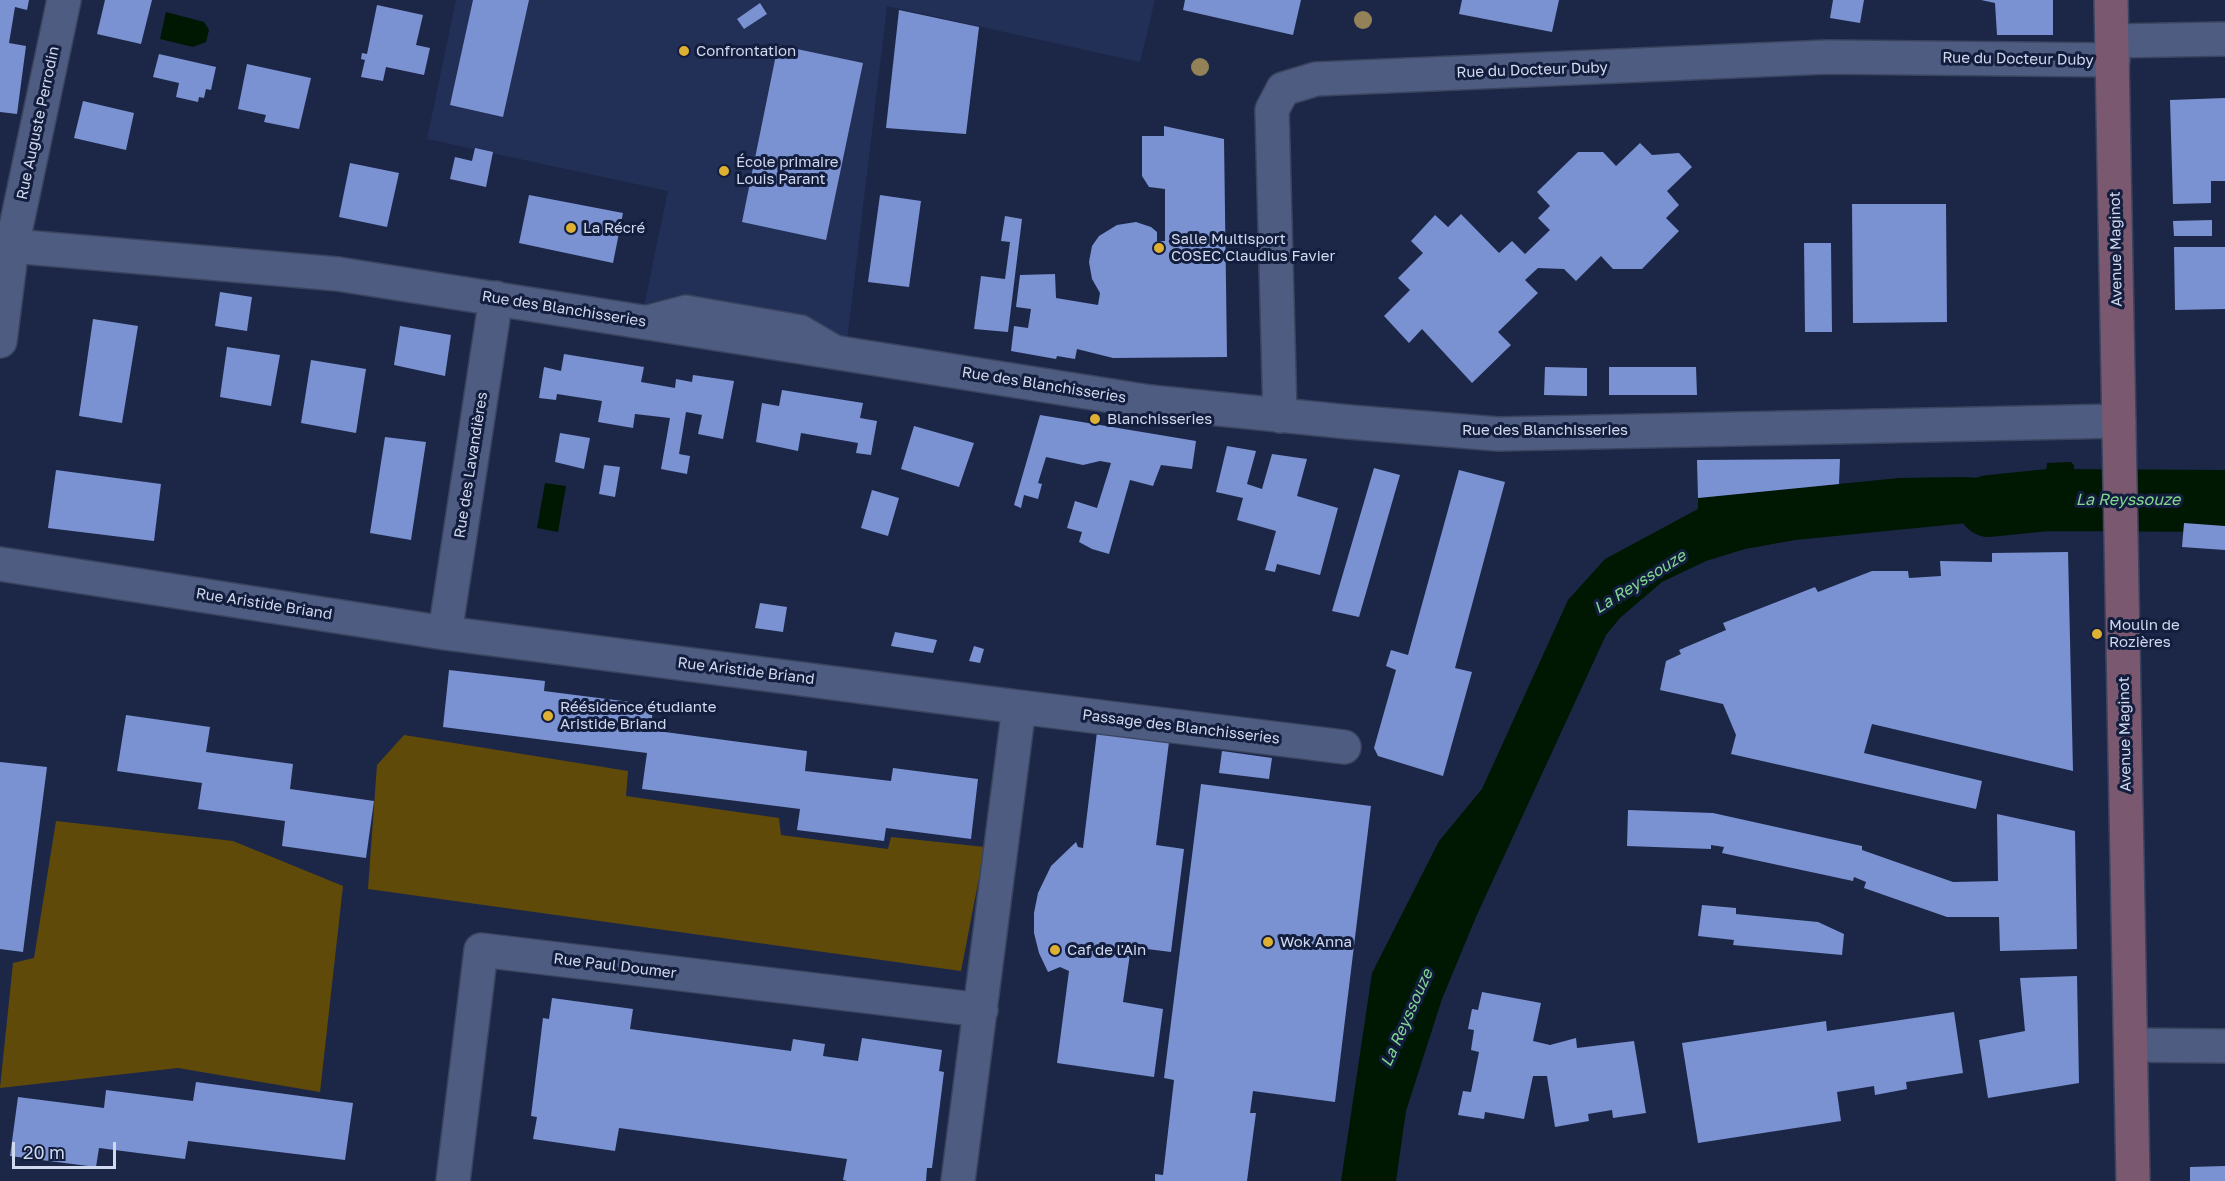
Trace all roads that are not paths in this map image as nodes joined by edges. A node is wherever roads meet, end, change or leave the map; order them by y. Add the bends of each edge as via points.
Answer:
1 (64, 0) edge
2 (2111, 0) edge
3 (2225, 39) edge
4 (2113, 51) junction
5 (6, 244) edge
6 (496, 298) junction
7 (0, 341) edge
8 (1280, 416) junction
9 (2119, 433) junction
10 (0, 564) edge
11 (446, 633) junction
12 (1019, 707) junction
13 (1344, 747) dead end
14 (981, 1010) junction
15 (2131, 1045) junction
16 (2225, 1046) edge
17 (453, 1181) edge
18 (958, 1181) edge
19 (2133, 1181) edge

1 - 5 street, Rue Auguste Perrodin
2 - 4 main road, Avenue Maginot
3 - 4 street, Rue du Docteur Duby
4 - 8 street, Rue du Docteur Duby via 1827,57 1316,79 1284,89 1272,110
4 - 9 main road, Avenue Maginot
5 - 6 street, Rue des Blanchisseries via 338,274
5 - 7 street, Rue Auguste Perrodin
6 - 8 street, Rue des Blanchisseries via 1150,402
6 - 11 street, Rue des Lavandières
8 - 9 street, Rue des Blanchisseries via 1498,434
9 - 15 main road, Avenue Maginot
10 - 11 street, Rue Aristide Briand
11 - 12 street, Rue Aristide Briand
12 - 13 street, Passage des Blanchisseries
12 - 14 street
14 - 17 street, Rue Paul Doumer via 481,950
14 - 18 street
15 - 16 street
15 - 19 main road, Avenue Maginot

